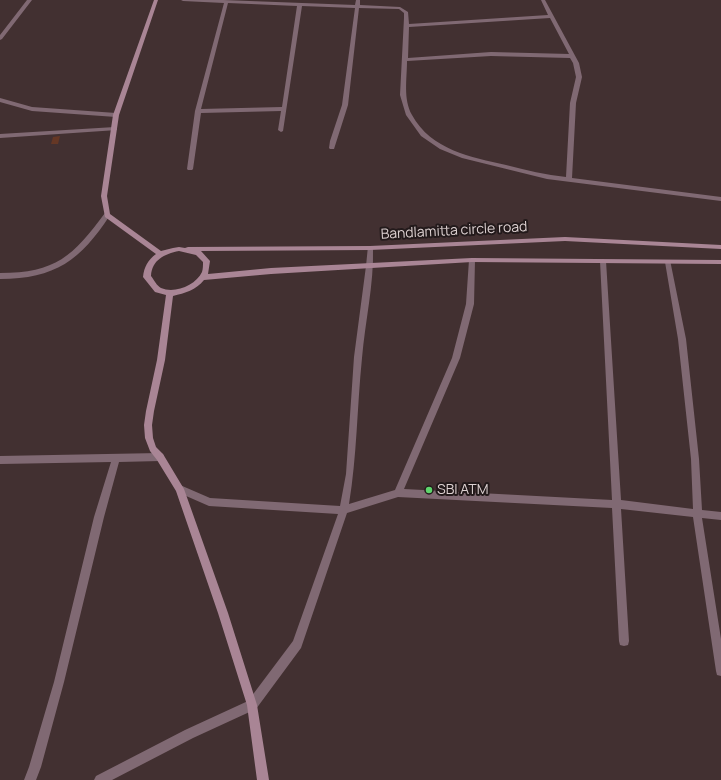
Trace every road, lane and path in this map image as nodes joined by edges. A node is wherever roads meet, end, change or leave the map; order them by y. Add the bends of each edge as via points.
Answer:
1 (30, 0) edge
2 (156, 0) edge
3 (183, 0) edge
4 (358, 0) edge
5 (543, 0) edge
6 (226, 3) junction
7 (300, 5) junction
8 (358, 6) junction
9 (552, 16) junction
10 (407, 26) junction
11 (0, 38) edge
12 (572, 56) junction
13 (405, 60) junction
14 (0, 100) edge
15 (284, 109) junction
16 (198, 111) junction
17 (116, 115) junction
18 (115, 129) junction
19 (281, 130) dead end
20 (0, 136) edge
21 (332, 148) dead end
22 (190, 169) dead end
23 (569, 180) junction
24 (721, 199) edge
25 (107, 215) junction
26 (721, 247) edge
27 (370, 248) junction
28 (188, 249) junction
29 (160, 254) junction
30 (472, 260) junction
31 (603, 261) junction
32 (668, 262) junction
33 (721, 262) edge
34 (370, 266) junction
35 (0, 276) edge
36 (204, 277) junction
37 (170, 292) junction
38 (160, 456) junction
39 (116, 458) junction
40 (0, 460) edge
41 (180, 489) junction
42 (398, 493) junction
43 (617, 504) junction
44 (344, 510) junction
45 (697, 513) junction
46 (721, 516) edge
47 (624, 641) dead end
48 (721, 671) edge
49 (252, 705) junction
50 (30, 780) edge
51 (100, 780) edge
52 (263, 780) edge

1 - 11 street
2 - 17 street
3 - 6 street
4 - 8 street
5 - 9 street
6 - 7 street
6 - 16 street
7 - 8 street
7 - 15 street
8 - 10 street via 400,8 407,14
8 - 21 street via 345,105
9 - 10 street
9 - 12 street
10 - 13 street
12 - 13 street via 491,54
12 - 23 street via 579,77 573,103
13 - 23 street via 403,95 409,115 423,134 442,148 464,157
14 - 17 street via 32,109
15 - 16 street
15 - 19 street
16 - 22 street
17 - 18 street
18 - 20 street via 79,129 35,135
18 - 25 street via 104,196
23 - 24 street
25 - 29 street
25 - 35 street via 78,251 66,261 29,274
26 - 27 street, Bandlamitta circle road via 565,239
27 - 28 street, Bandlamitta circle road
27 - 34 street
28 - 29 street, Bandlamitta circle road via 169,250
28 - 36 street via 197,252 207,263
29 - 37 street via 149,265 147,277 155,288
30 - 31 street
30 - 34 street
30 - 42 street via 470,304 456,358
31 - 32 street
31 - 43 street
32 - 33 street
32 - 45 street via 682,339 695,459
34 - 36 street via 278,270
34 - 44 street via 358,357 350,474
36 - 37 street via 190,288
37 - 38 street via 161,362 149,421 150,441 156,454
38 - 39 street
38 - 41 street
39 - 40 street
39 - 50 street via 98,517 36,767
41 - 44 street via 209,502
41 - 49 street
42 - 43 street
42 - 44 street
43 - 45 street
43 - 47 street
44 - 49 street via 297,644
45 - 46 street
45 - 48 street
49 - 51 street via 188,734
49 - 52 street

